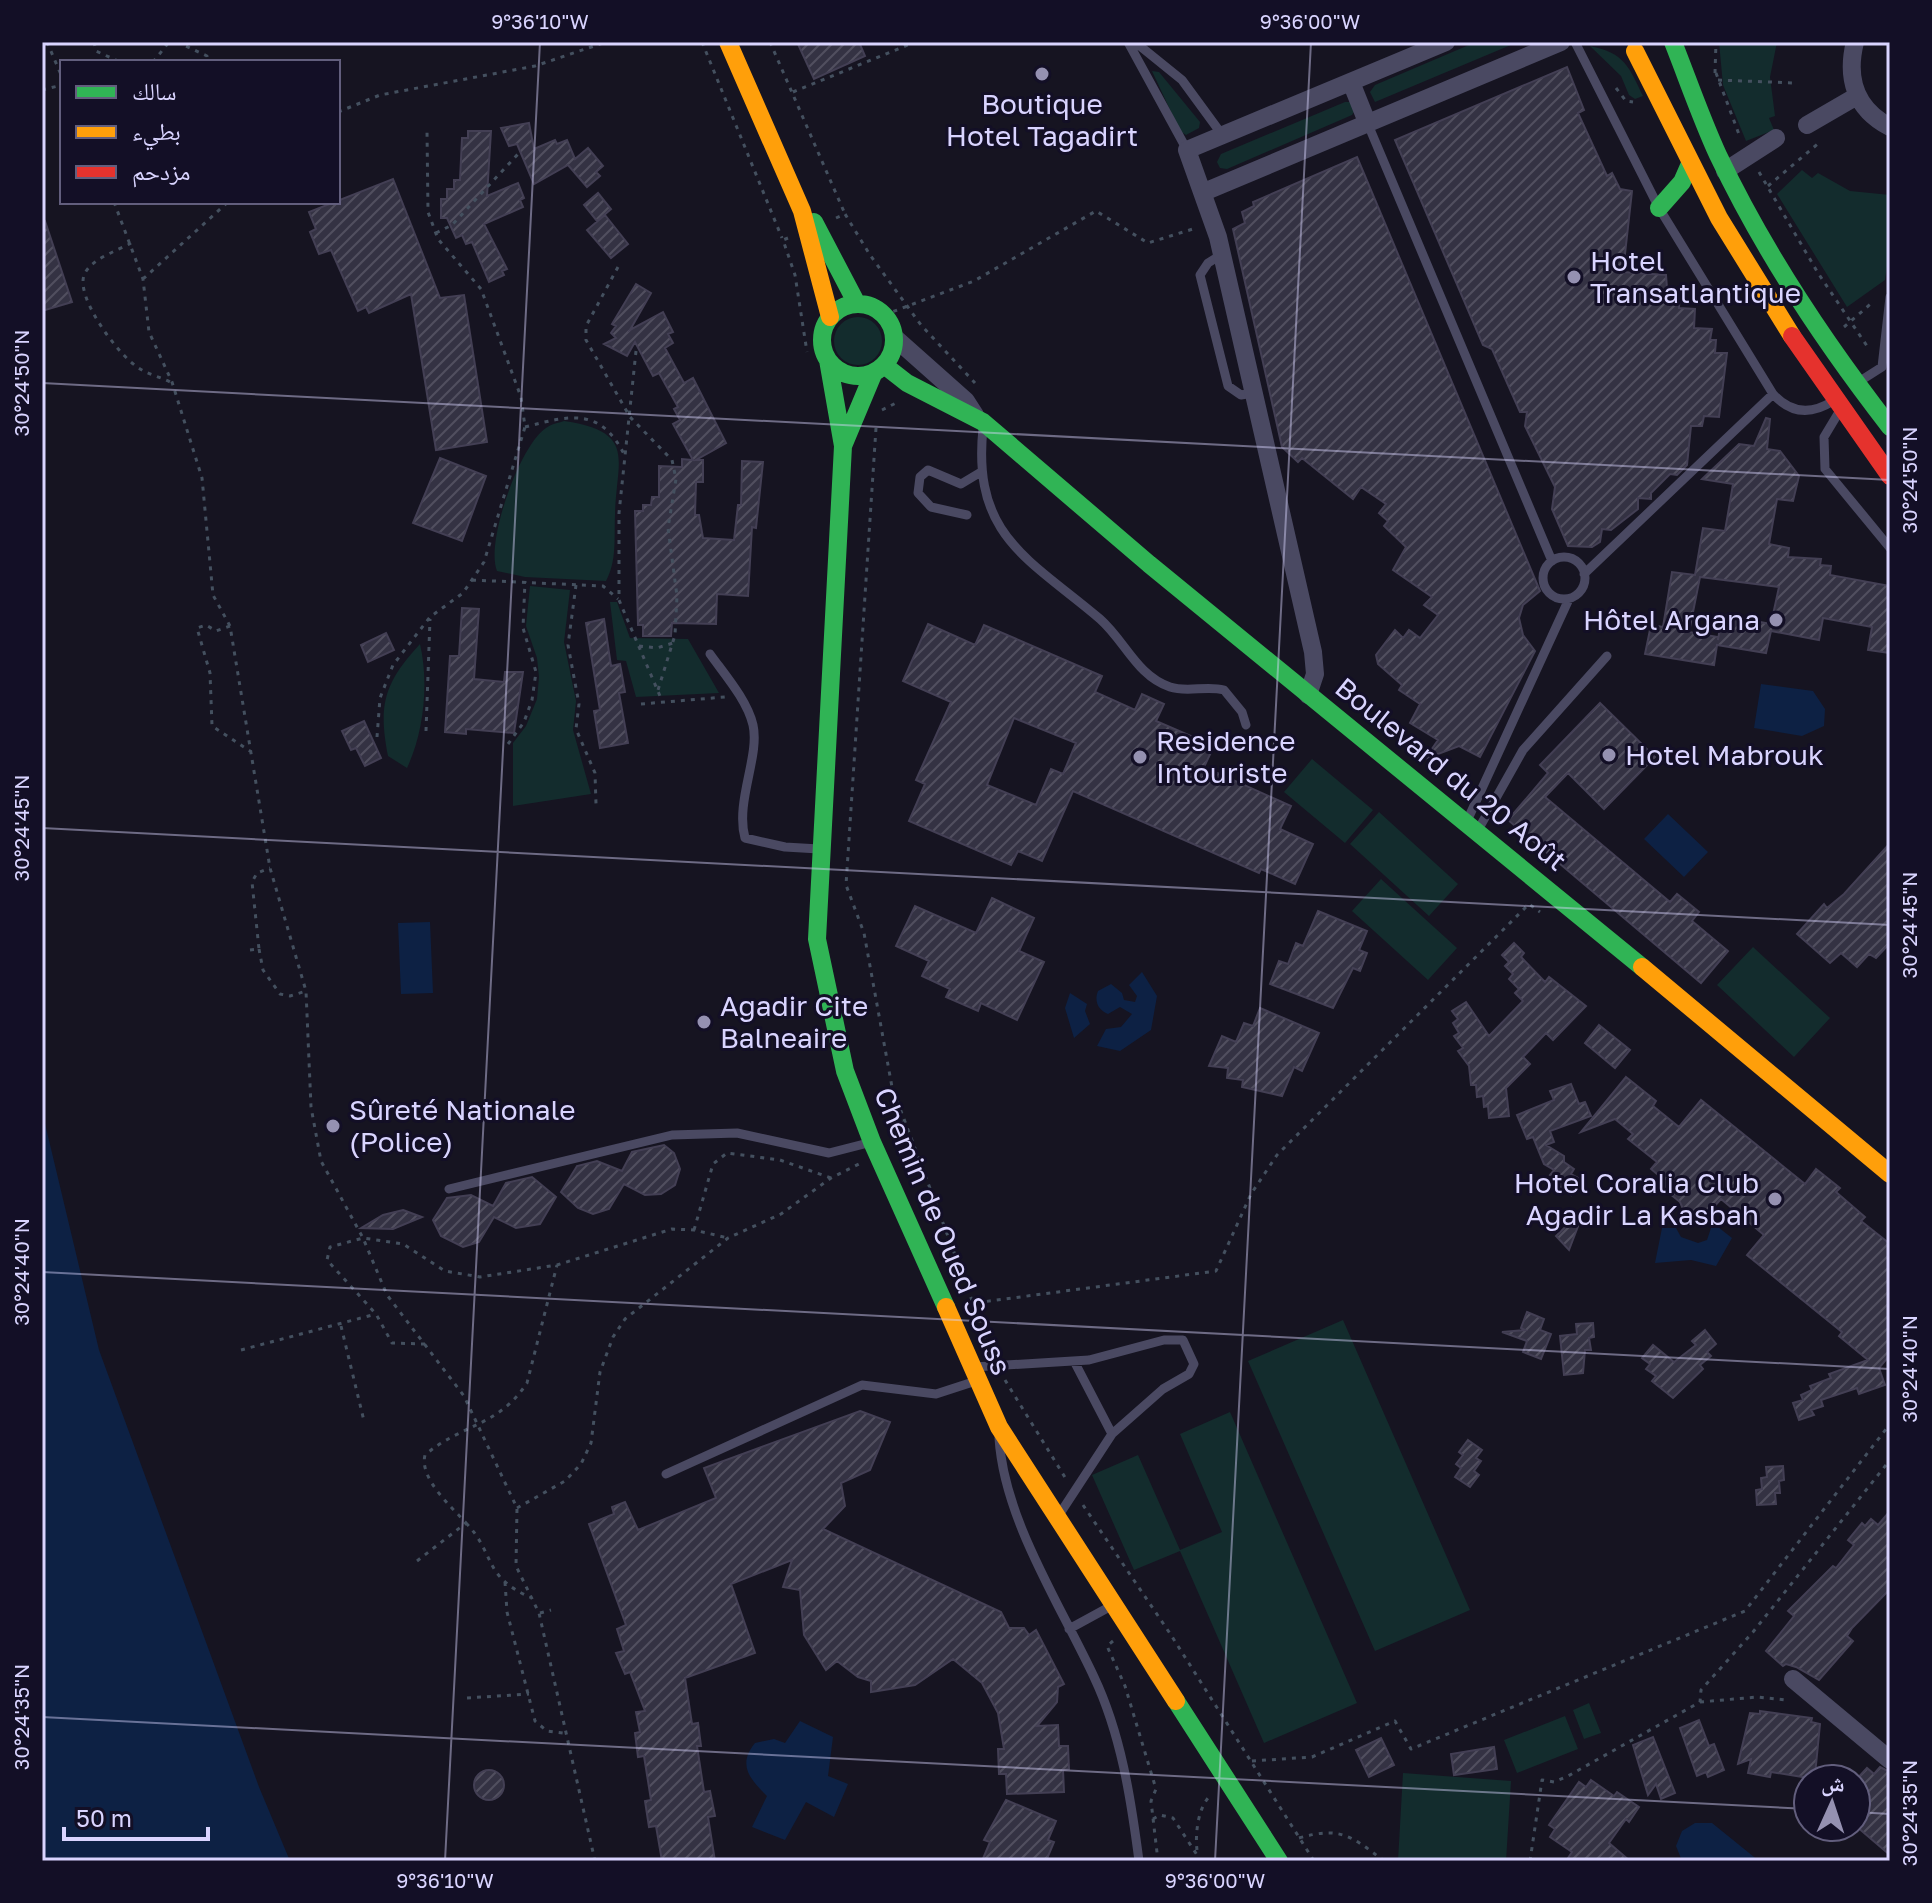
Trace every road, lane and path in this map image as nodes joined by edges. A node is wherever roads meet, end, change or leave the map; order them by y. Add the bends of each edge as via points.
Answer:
1 (47, 42) edge
2 (94, 42) edge
3 (169, 42) edge
4 (177, 42) edge
5 (606, 42) edge
6 (702, 42) edge
7 (728, 42) edge
8 (770, 42) edge
9 (915, 42) edge
10 (1128, 42) edge
11 (1135, 42) edge
12 (1446, 42) edge
13 (1561, 42) edge
14 (1575, 42) edge
15 (1673, 42) edge
16 (1855, 42) edge
17 (1628, 46) edge
18 (116, 60) edge
19 (155, 60) edge
20 (208, 60) edge
21 (60, 72) edge
22 (1716, 73) dead end
23 (1718, 80) junction
24 (1351, 82) junction
25 (1795, 83) dead end
26 (793, 92) junction
27 (1857, 96) junction
28 (340, 111) edge
29 (1367, 122) junction
30 (1807, 125) dead end
31 (1890, 127) edge
32 (427, 131) dead end
33 (1223, 136) junction
34 (1776, 138) dead end
35 (1820, 142) dead end
36 (1187, 150) junction
37 (519, 153) dead end
38 (1749, 154) junction
39 (1689, 166) junction
40 (1725, 171) junction
41 (1767, 186) junction
42 (1204, 192) junction
43 (115, 204) edge
44 (226, 204) edge
45 (1659, 208) junction
46 (845, 214) junction
47 (1212, 224) junction
48 (813, 228) junction
49 (436, 233) junction
50 (783, 240) junction
51 (131, 243) junction
52 (618, 267) dead end
53 (143, 279) junction
54 (1885, 297) edge
55 (857, 304) junction
56 (909, 304) junction
57 (884, 315) junction
58 (830, 317) junction
59 (894, 337) junction
60 (111, 340) junction
61 (106, 344) dead end
62 (636, 351) dead end
63 (809, 359) dead end
64 (828, 360) junction
65 (879, 368) junction
66 (172, 382) junction
67 (1856, 384) junction
68 (1773, 394) junction
69 (966, 401) junction
70 (1838, 405) junction
71 (630, 417) junction
72 (980, 420) junction
73 (876, 422) dead end
74 (525, 427) junction
75 (1890, 427) edge
76 (843, 446) junction
77 (627, 459) junction
78 (981, 472) junction
79 (1890, 476) edge
80 (967, 515) dead end
81 (1890, 548) edge
82 (1552, 561) junction
83 (1584, 574) junction
84 (472, 580) junction
85 (525, 581) junction
86 (576, 585) junction
87 (1569, 599) junction
88 (619, 600) junction
89 (430, 617) junction
90 (230, 626) junction
91 (673, 643) junction
92 (639, 646) junction
93 (710, 654) dead end
94 (1607, 656) dead end
95 (658, 690) junction
96 (739, 695) junction
97 (1308, 695) junction
98 (203, 699) dead end
99 (211, 699) junction
100 (663, 703) junction
101 (641, 704) dead end
102 (1246, 725) dead end
103 (426, 731) dead end
104 (377, 737) dead end
105 (508, 744) dead end
106 (250, 751) junction
107 (596, 804) dead end
108 (1473, 825) junction
109 (820, 849) junction
110 (270, 868) junction
111 (1555, 895) junction
112 (259, 949) junction
113 (250, 950) dead end
114 (306, 991) junction
115 (872, 1142) junction
116 (861, 1161) dead end
117 (1890, 1174) edge
118 (831, 1178) junction
119 (449, 1189) dead end
120 (694, 1230) junction
121 (363, 1238) junction
122 (728, 1238) junction
123 (557, 1265) junction
124 (974, 1302) junction
125 (945, 1311) junction
126 (376, 1314) junction
127 (341, 1326) junction
128 (425, 1344) junction
129 (241, 1350) dead end
130 (1074, 1361) junction
131 (996, 1365) junction
132 (973, 1374) junction
133 (364, 1421) dead end
134 (1890, 1424) edge
135 (477, 1425) junction
136 (999, 1427) junction
137 (1112, 1434) junction
138 (1890, 1460) edge
139 (666, 1474) dead end
140 (1073, 1490) junction
141 (517, 1508) junction
142 (1058, 1518) junction
143 (466, 1523) junction
144 (417, 1561) dead end
145 (505, 1582) junction
146 (532, 1598) junction
147 (1113, 1605) junction
148 (551, 1610) dead end
149 (539, 1613) junction
150 (1069, 1629) junction
151 (1115, 1640) dead end
152 (1793, 1679) dead end
153 (529, 1694) junction
154 (467, 1698) dead end
155 (1700, 1702) junction
156 (1822, 1703) junction
157 (563, 1733) junction
158 (1890, 1760) edge
159 (1250, 1761) junction
160 (1214, 1792) dead end
161 (1153, 1819) junction
162 (1299, 1838) junction
163 (1198, 1854) junction
164 (595, 1861) edge
165 (1139, 1861) edge
166 (1158, 1861) edge
167 (1201, 1861) edge
168 (1279, 1861) edge
169 (1314, 1861) edge
170 (1384, 1861) edge
171 (1530, 1861) edge

1 - 21 path
2 - 18 path via 96,51
3 - 19 path
4 - 20 path
5 - 28 path via 535,66 380,95
6 - 50 path
7 - 48 street
8 - 26 path
9 - 26 path
10 - 36 lane
11 - 33 lane via 1182,80
12 - 24 street
13 - 29 street
14 - 45 lane
15 - 17 street via 1648,52
15 - 40 street
16 - 27 street via 1850,63
17 - 39 street
22 - 23 path
23 - 25 path
23 - 38 path
24 - 29 street
24 - 33 street
26 - 46 path
27 - 30 street
27 - 31 street via 1876,120
29 - 42 street
29 - 82 lane
32 - 49 path via 428,212
33 - 36 street
34 - 38 street
35 - 41 path
36 - 42 street
37 - 49 path via 452,225
38 - 40 street
38 - 41 path
39 - 45 street
39 - 70 street via 1745,266
40 - 67 street
41 - 54 path via 1850,320
42 - 47 street
43 - 51 path
44 - 53 path
45 - 68 lane
46 - 48 path
46 - 56 path
47 - 56 path via 1148,243 1096,211 974,281
47 - 97 street via 1313,652 1315,674
48 - 50 path
48 - 55 street
48 - 58 street
49 - 74 path via 481,289 521,397
50 - 63 path via 795,275
51 - 53 path
51 - 60 path via 97,261 83,277 89,305
52 - 71 path via 586,326 586,340
53 - 66 path via 149,332
54 - 67 lane via 1882,367
55 - 57 street
55 - 58 street
56 - 57 path
56 - 69 path via 953,362 973,378
57 - 59 street
58 - 64 street via 822,339
59 - 65 street via 890,356
59 - 69 street, Boulevard du 20 Août
60 - 61 path
60 - 66 path via 137,367
62 - 71 path
64 - 65 street via 854,376
64 - 76 street, Chemin de Oued Souss
65 - 72 street, Boulevard du 20 Août
65 - 76 street, Chemin de Oued Souss
66 - 90 path via 202,478 213,595
67 - 75 street
68 - 70 lane via 1801,411
68 - 83 lane
69 - 72 street, Boulevard du 20 Août
70 - 79 street
70 - 81 lane via 1824,437 1825,469
71 - 77 path
71 - 91 path via 672,460 676,479 668,528 677,596
72 - 78 lane
72 - 97 street, Boulevard du 20 Août
73 - 124 path via 846,885 864,933 892,1087
74 - 77 path via 564,416 593,420 614,433
74 - 84 path via 484,562
76 - 109 street, Chemin de Oued Souss
77 - 88 path via 619,513
78 - 80 lane via 961,484 928,470 920,477 918,493 931,507
78 - 102 lane via 999,527 1022,557 1100,620 1150,677 1170,687 1224,690
82 - 83 lane via 1568,558
82 - 87 lane via 1543,583 1553,596
83 - 87 lane via 1582,589
84 - 85 path
84 - 89 path
85 - 86 path
85 - 105 path via 523,628 536,672 524,722
86 - 88 path via 603,586
86 - 107 path via 568,645 579,704 576,729 595,773
87 - 108 lane
88 - 92 path
89 - 103 path
89 - 104 path via 393,665 380,698
90 - 99 path via 216,631 206,625 197,628 210,673
90 - 106 path
91 - 92 path
91 - 95 path
92 - 95 path
93 - 96 lane
94 - 108 lane via 1523,750
95 - 100 path
96 - 100 path
96 - 109 lane via 753,726 740,821 745,838
97 - 108 street, Boulevard du 20 Août
98 - 99 path
99 - 106 path via 212,726
100 - 101 path
106 - 110 path
108 - 111 street, Boulevard du 20 Août
109 - 115 street, Chemin de Oued Souss via 817,939 822,969 845,1071
110 - 112 path via 257,873 252,882
110 - 114 path
111 - 117 street, Boulevard du 20 Août
111 - 124 path via 1541,913 1529,904 1277,1155 1251,1194 1216,1271
112 - 113 path
112 - 114 path via 263,970 280,994
114 - 121 path via 311,1107 321,1161
115 - 119 lane via 829,1153 737,1133 672,1135
115 - 125 street, Chemin de Oued Souss
116 - 118 path
118 - 120 path via 780,1160 727,1153 713,1164
118 - 122 path via 781,1214
120 - 122 path
120 - 123 path via 662,1231
121 - 123 path via 403,1244 445,1271 480,1277
121 - 126 path via 333,1244 327,1260
121 - 128 path via 387,1295
122 - 141 path via 625,1319 600,1372 591,1443 581,1464 565,1481
123 - 135 path via 527,1383 500,1414
124 - 125 path
124 - 131 path
125 - 132 street, Chemin de Oued Souss
126 - 127 path
126 - 128 path via 392,1343
127 - 129 path
127 - 133 path
128 - 135 path via 458,1387
130 - 131 lane
130 - 137 lane
130 - 137 lane via 1183,1340 1194,1364 1189,1374 1163,1389
131 - 132 lane
131 - 140 path
132 - 136 street, Chemin de Oued Souss
132 - 139 lane via 936,1394 862,1385
134 - 159 path via 1745,1611 1411,1749 1395,1721 1312,1757
135 - 141 path
135 - 143 path via 430,1451 423,1461 442,1497
136 - 142 street, Chemin de Oued Souss
136 - 150 lane via 1008,1492
137 - 140 lane
138 - 155 path via 1701,1690
140 - 142 lane
140 - 159 path
141 - 146 path via 516,1566
142 - 147 street, Chemin de Oued Souss
143 - 144 path
143 - 145 path
145 - 146 path
145 - 153 path via 507,1612
146 - 149 path
147 - 150 lane
147 - 168 street, Chemin de Oued Souss
148 - 149 path
149 - 157 path
150 - 165 lane via 1094,1676 1119,1745
151 - 161 path via 1107,1646 1125,1686 1156,1789
152 - 156 street
153 - 154 path
153 - 157 path via 540,1728
155 - 156 path via 1757,1697
155 - 171 path via 1568,1776 1542,1780
156 - 158 street
157 - 164 path
159 - 162 path
160 - 163 path via 1205,1799 1196,1836
161 - 163 path via 1173,1818
161 - 166 path
162 - 169 path
162 - 170 path via 1327,1830 1352,1836
163 - 167 path

